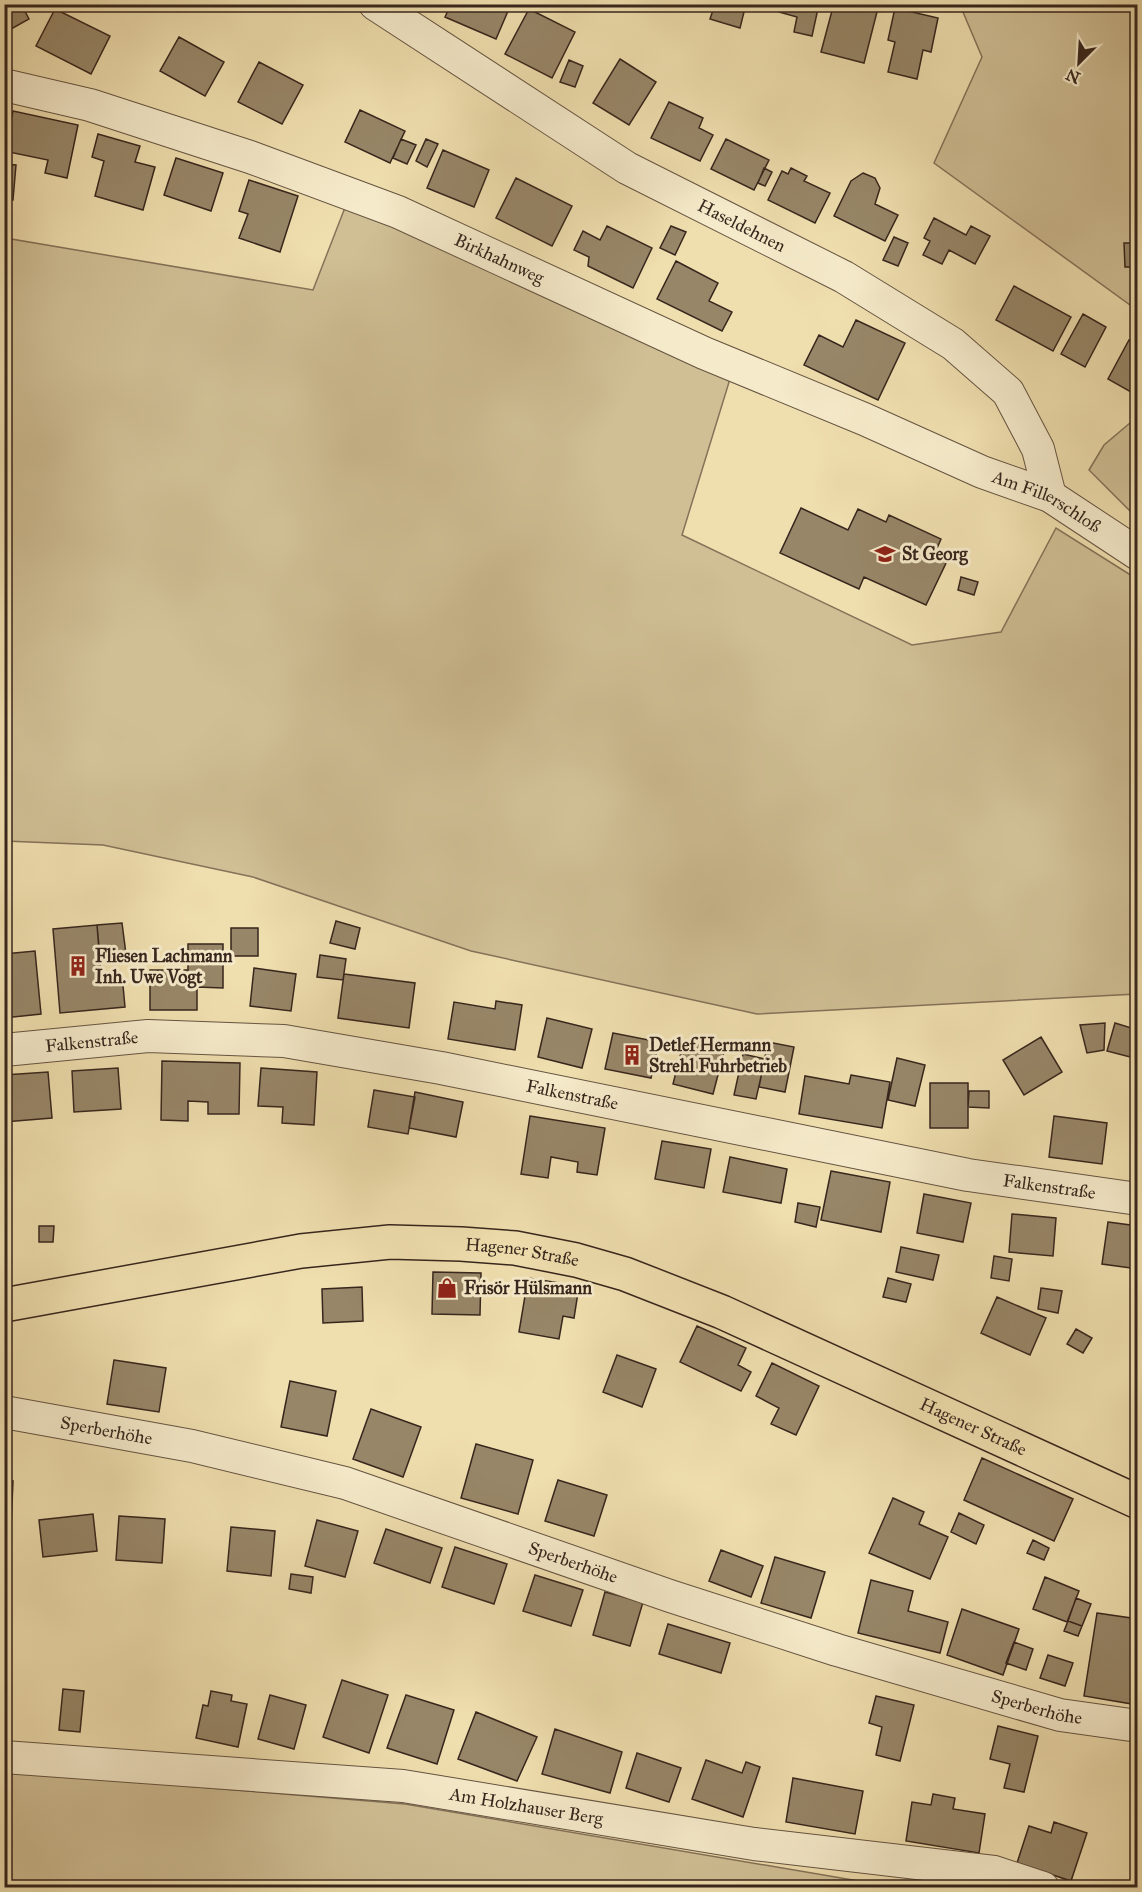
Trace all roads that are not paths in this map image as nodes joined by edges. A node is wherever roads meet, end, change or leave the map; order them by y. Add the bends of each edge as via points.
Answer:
1 (375, 4) edge
2 (4, 85) edge
3 (982, 472) joint
4 (1050, 496) junction
5 (1137, 554) edge
6 (4, 1050) edge
7 (1137, 1199) edge
8 (4, 1305) edge
9 (4, 1412) edge
10 (1137, 1502) edge
11 (1137, 1726) edge
12 (4, 1757) edge
13 (1043, 1887) edge

1 - 4 street, Haseldehnen via 627,168 844,277 953,344 1008,392 1038,449
2 - 3 street, Birkhahnweg via 90,105 398,212 704,353
3 - 4 street, Am Fillerschloß
4 - 5 street, Am Fillerschloß
6 - 7 street, Falkenstraße via 148,1036 284,1041 441,1068 968,1175
8 - 10 main road, Hagener Straße via 301,1251 390,1242 515,1248 625,1274 722,1312
9 - 11 street, Sperberhöhe via 192,1446 345,1483 830,1648 1060,1714
12 - 13 street, Am Holzhauser Berg via 403,1786 754,1844 994,1872

